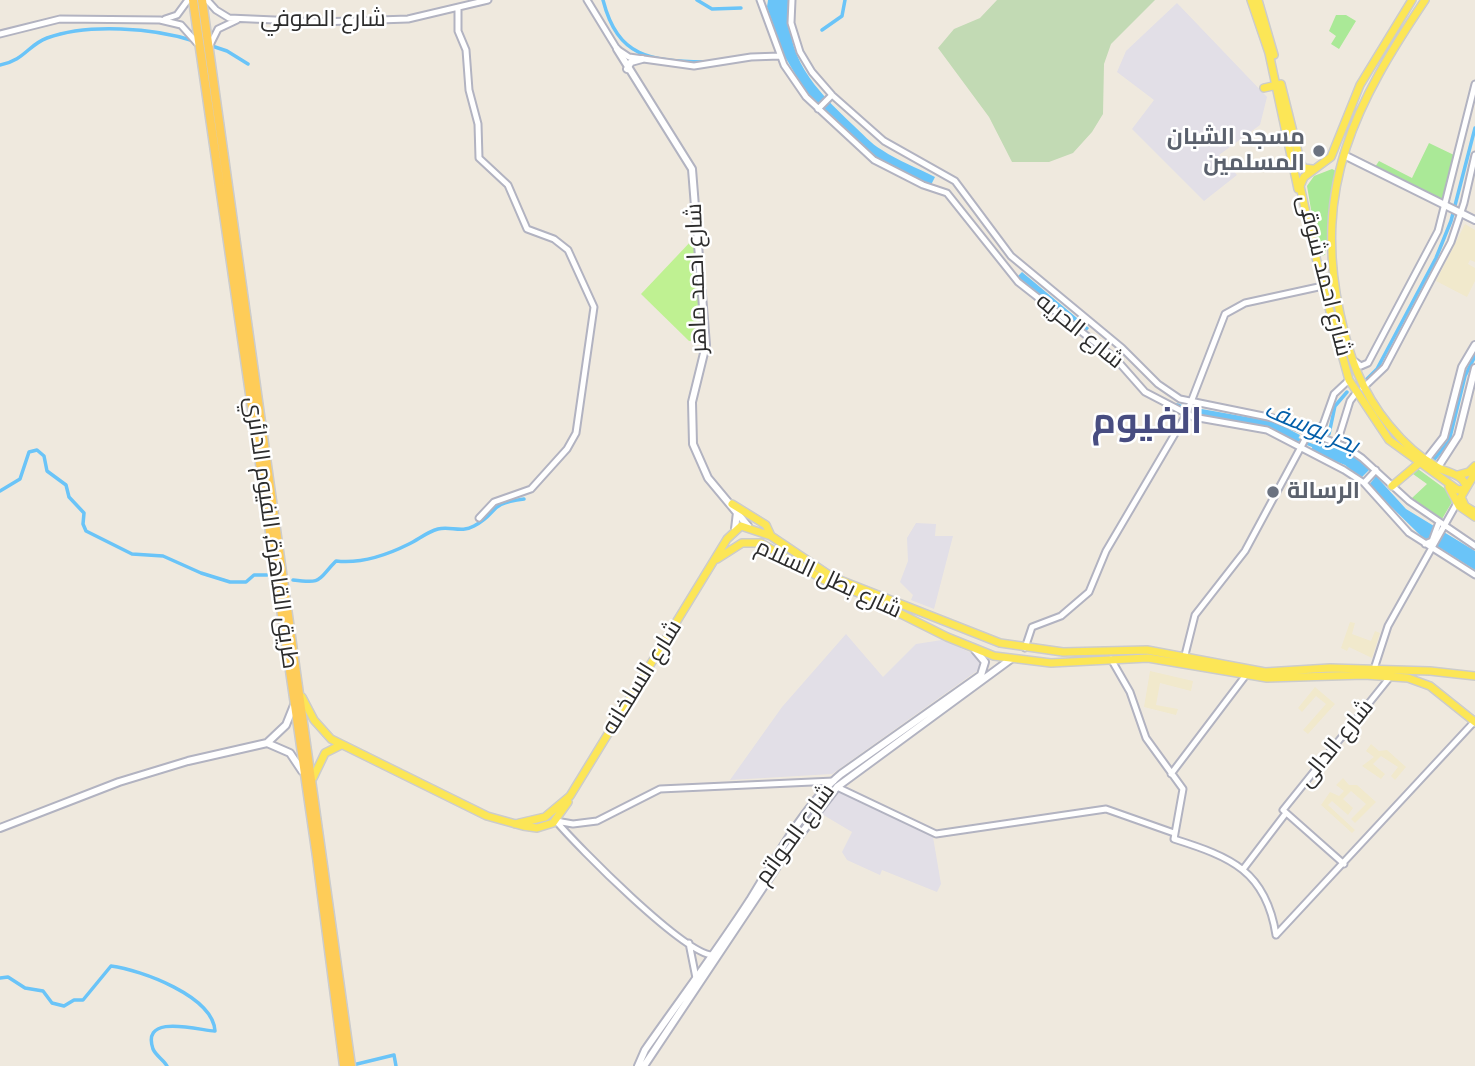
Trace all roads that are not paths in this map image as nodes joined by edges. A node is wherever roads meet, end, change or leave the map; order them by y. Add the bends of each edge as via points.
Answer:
1 (191, 0) edge
2 (204, 0) edge
3 (488, 0) edge
4 (587, 0) edge
5 (760, 0) edge
6 (792, 0) edge
7 (1251, 0) edge
8 (1258, 0) edge
9 (1412, 0) edge
10 (1425, 0) edge
11 (458, 8) junction
12 (1416, 13) junction
13 (1261, 17) junction
14 (1401, 18) junction
15 (240, 19) junction
16 (160, 20) junction
17 (1404, 32) junction
18 (0, 34) edge
19 (1387, 35) junction
20 (617, 49) junction
21 (205, 50) junction
22 (780, 56) junction
23 (642, 59) junction
24 (627, 69) junction
25 (1475, 84) edge
26 (1277, 85) junction
27 (1264, 88) dead end
28 (831, 97) junction
29 (819, 108) junction
30 (1290, 137) junction
31 (1349, 138) junction
32 (1333, 151) junction
33 (1344, 155) junction
34 (1475, 155) edge
35 (1341, 164) junction
36 (1313, 169) junction
37 (944, 173) junction
38 (938, 190) junction
39 (1303, 199) junction
40 (1454, 210) junction
41 (1475, 220) edge
42 (1331, 249) junction
43 (1315, 255) junction
44 (1011, 256) junction
45 (1004, 264) junction
46 (1021, 265) junction
47 (1332, 271) junction
48 (1012, 275) junction
49 (1320, 275) junction
50 (1323, 286) junction
51 (1095, 329) junction
52 (1091, 338) junction
53 (1475, 345) edge
54 (1122, 348) junction
55 (1350, 357) junction
56 (1115, 358) junction
57 (1475, 368) edge
58 (1349, 380) junction
59 (1360, 391) junction
60 (1192, 402) junction
61 (1186, 415) junction
62 (1390, 431) junction
63 (1308, 434) junction
64 (1337, 443) junction
65 (1300, 449) junction
66 (1426, 460) junction
67 (1418, 464) junction
68 (1475, 466) edge
69 (1438, 467) junction
70 (1376, 470) junction
71 (1475, 473) edge
72 (1457, 476) junction
73 (1363, 483) junction
74 (1447, 483) junction
75 (1392, 486) junction
76 (1465, 488) junction
77 (1457, 503) junction
78 (732, 504) junction
79 (737, 512) junction
80 (1475, 515) edge
81 (479, 518) dead end
82 (1437, 520) junction
83 (1445, 525) junction
84 (748, 526) junction
85 (735, 529) junction
86 (771, 536) junction
87 (1425, 544) junction
88 (765, 545) junction
89 (1475, 546) edge
90 (1433, 548) junction
91 (716, 559) junction
92 (1475, 575) edge
93 (860, 590) junction
94 (964, 630) junction
95 (978, 636) junction
96 (958, 642) junction
97 (1025, 648) junction
98 (973, 649) junction
99 (1129, 654) junction
100 (1011, 659) junction
101 (1111, 659) junction
102 (1184, 659) junction
103 (1311, 668) junction
104 (1322, 668) junction
105 (1374, 669) junction
106 (1228, 670) junction
107 (1430, 671) junction
108 (1409, 674) junction
109 (1246, 675) junction
110 (1315, 676) junction
111 (1326, 676) junction
112 (1475, 676) edge
113 (1390, 677) junction
114 (1427, 684) junction
115 (298, 698) junction
116 (1475, 722) edge
117 (267, 743) junction
118 (890, 743) junction
119 (341, 745) junction
120 (1171, 774) junction
121 (310, 780) junction
122 (836, 784) junction
123 (570, 796) junction
124 (1285, 811) junction
125 (556, 821) junction
126 (515, 824) junction
127 (0, 828) edge
128 (1174, 836) junction
129 (1344, 864) junction
130 (1244, 868) junction
131 (323, 877) junction
132 (740, 920) junction
133 (689, 943) junction
134 (712, 955) junction
135 (696, 979) junction
136 (670, 1020) junction
137 (344, 1066) edge
138 (351, 1066) edge
139 (638, 1066) edge
140 (644, 1066) edge

1 - 16 street via 177,15
1 - 21 highway, طريق القاهرة, الفيوم الدائري
2 - 15 street, شارع الصوفي via 220,13
2 - 21 highway, طريق القاهرة, الفيوم الدائري
3 - 11 street, شارع الصوفي
4 - 20 street
5 - 22 street, شارع الحريه
6 - 28 street via 791,23 800,52
7 - 13 main road
8 - 13 main road
9 - 14 main road, شارع احمد شوقى
10 - 12 main road, شارع احمد شوقى
11 - 15 street, شارع الصوفي via 389,21
11 - 81 street via 458,31 466,50 478,124 479,158 508,185 527,229 568,250 595,314 570,446 529,491 494,502
12 - 14 main road via 1405,22
12 - 17 main road, شارع احمد شوقى
13 - 26 main road
13 - 30 main road
14 - 19 main road, شارع احمد شوقى
15 - 21 street, شارع الصوفي via 218,29
16 - 18 street via 60,19
16 - 21 street via 186,28
17 - 19 main road
17 - 31 main road, شارع احمد شوقى via 1367,92
19 - 32 main road, شارع احمد شوقى via 1350,96
20 - 23 street
20 - 24 main road, شارع احمد ماهر
21 - 115 highway, طريق القاهرة, الفيوم الدائري
22 - 23 street via 694,66
22 - 29 street, شارع الحريه via 799,88
23 - 24 main road via 631,62
24 - 78 main road, شارع احمد ماهر via 692,169 706,345 692,402 693,444 708,478
25 - 40 street
26 - 27 main road
26 - 30 main road via 1275,97
28 - 29 street
28 - 37 street via 884,141
29 - 38 street, شارع الحريه via 874,160
30 - 36 main road via 1302,167
30 - 39 main road
31 - 32 main road
31 - 33 main road, شارع احمد شوقى
32 - 36 main road, شارع احمد شوقى
33 - 35 main road, شارع احمد شوقى
33 - 40 main road
34 - 40 street
35 - 39 main road via 1330,164 1308,177
35 - 42 main road, شارع احمد شوقى
36 - 39 main road, شارع احمد شوقى via 1301,183
37 - 38 street
37 - 44 street via 963,189
38 - 45 street, شارع الحريه via 953,198
39 - 43 main road, شارع احمد شوقى
40 - 41 main road
40 - 55 street via 1368,363 1361,366
40 - 59 street via 1439,267 1385,367
42 - 43 main road via 1324,258
42 - 47 main road, شارع احمد شوقى
43 - 49 main road, شارع احمد شوقى
44 - 45 street
44 - 46 street
45 - 48 street, شارع الحريه
46 - 48 street
46 - 51 street
47 - 49 main road
47 - 55 main road, شارع احمد شوقى
48 - 52 street, شارع الحريه
49 - 50 main road, شارع احمد شوقى
50 - 58 main road, شارع احمد شوقى
50 - 60 street via 1228,310 1215,333
51 - 52 street
51 - 54 street
52 - 56 street, شارع الحريه
53 - 66 main road via 1462,367 1444,437
54 - 56 street
54 - 60 street via 1157,384
55 - 59 main road, شارع احمد شوقى
56 - 61 street, شارع الحريه via 1145,392
57 - 69 main road via 1458,436
58 - 59 main road, شارع احمد شوقى
58 - 63 street via 1336,389 1324,425
59 - 62 main road, شارع احمد شوقى
59 - 64 street via 1350,401
60 - 61 street
60 - 63 street via 1273,418
61 - 65 street, شارع الحريه via 1262,429
61 - 97 street via 1106,551 1088,593 1061,616 1032,627
62 - 66 main road, شارع احمد شوقى
62 - 67 main road, شارع احمد شوقى via 1389,439
63 - 64 street
63 - 65 street
64 - 70 street
65 - 73 street, شارع الحريه
65 - 102 street via 1245,551 1198,610
66 - 69 main road, شارع احمد شوقى
67 - 74 main road, شارع احمد شوقى
67 - 75 main road
68 - 72 main road
69 - 72 main road, شارع احمد شوقى
70 - 73 street
70 - 75 street
71 - 76 main road
72 - 76 main road, شارع احمد شوقى via 1464,480
73 - 87 street, شارع الحريه via 1399,524
74 - 76 main road, شارع احمد شوقى via 1458,490
74 - 77 main road
75 - 82 street
76 - 80 main road via 1462,502
77 - 80 main road
77 - 83 street
78 - 79 main road, شارع احمد ماهر
78 - 86 main road via 766,525
79 - 84 main road, شارع احمد ماهر
79 - 85 main road
82 - 83 street
82 - 87 street via 1440,527
83 - 89 street
83 - 90 street
84 - 85 main road, شارع بطل السلام
84 - 86 main road, شارع بطل السلام
85 - 91 main road, شارع بطل السلام
86 - 88 main road
86 - 93 main road, شارع بطل السلام via 826,574
87 - 90 street, شارع الحريه
88 - 91 main road, شارع بطل السلام via 746,542
88 - 93 main road, شارع بطل السلام via 820,578
90 - 92 street, شارع الحريه
90 - 105 street via 1388,626
91 - 123 main road, شارع السلخانه
93 - 94 main road, شارع بطل السلام
93 - 96 main road, شارع بطل السلام
94 - 95 main road, شارع بطل السلام
94 - 96 main road
95 - 97 main road, شارع بطل السلام
95 - 98 main road via 970,639
96 - 98 main road, شارع بطل السلام
97 - 99 main road, شارع بطل السلام
98 - 100 main road, شارع بطل السلام
98 - 118 main road, شارع الحواتم via 984,659 983,673
99 - 101 main road, شارع بطل السلام
99 - 102 main road, شارع بطل السلام via 1147,650
99 - 106 main road, شارع بطل السلام
100 - 101 main road, شارع بطل السلام via 1056,663
100 - 118 main road, شارع الحواتم
101 - 120 street via 1130,692 1146,738
102 - 106 main road, شارع بطل السلام
103 - 104 main road, شارع بطل السلام
103 - 106 main road, شارع بطل السلام
103 - 110 main road
104 - 105 main road, شارع بطل السلام
104 - 111 main road
105 - 108 main road, شارع بطل السلام
106 - 109 main road, شارع بطل السلام
107 - 108 main road, شارع بطل السلام
107 - 112 main road, شارع بطل السلام
107 - 114 main road via 1424,678
108 - 113 main road, شارع بطل السلام
108 - 114 main road, شارع بطل السلام
109 - 110 main road, شارع بطل السلام
109 - 120 street
110 - 111 main road, شارع بطل السلام
111 - 113 main road, شارع بطل السلام
113 - 124 street, شارع الدالى
114 - 116 main road, شارع بطل السلام
115 - 117 main road via 286,725
115 - 119 main road via 319,727
115 - 121 highway, طريق القاهرة, الفيوم الدائري
116 - 129 street
117 - 121 main road via 290,753
117 - 127 main road via 137,776
118 - 122 main road, شارع الحواتم
119 - 121 main road via 325,753
119 - 126 main road via 487,816
120 - 128 street via 1183,789
121 - 131 highway, طريق القاهرة, الفيوم الدائري
122 - 125 street via 660,789 597,821
122 - 128 street via 936,834 1106,809
122 - 132 main road, شارع الحواتم via 782,849
123 - 125 main road, شارع السلخانه
123 - 126 main road via 545,817
124 - 129 street
124 - 130 street, شارع الدالى
125 - 126 main road via 537,828
125 - 133 street via 594,863
128 - 130 street
129 - 130 street via 1276,935 1265,898
131 - 137 highway, طريق القاهرة, الفيوم الدائري
131 - 138 highway, طريق القاهرة, الفيوم الدائري
132 - 134 main road, شارع الحواتم
132 - 136 main road, شارع الحواتم
133 - 134 street
133 - 135 street
134 - 135 main road, شارع الحواتم
135 - 136 main road, شارع الحواتم
136 - 139 main road, شارع الحواتم
136 - 140 main road, شارع الحواتم

